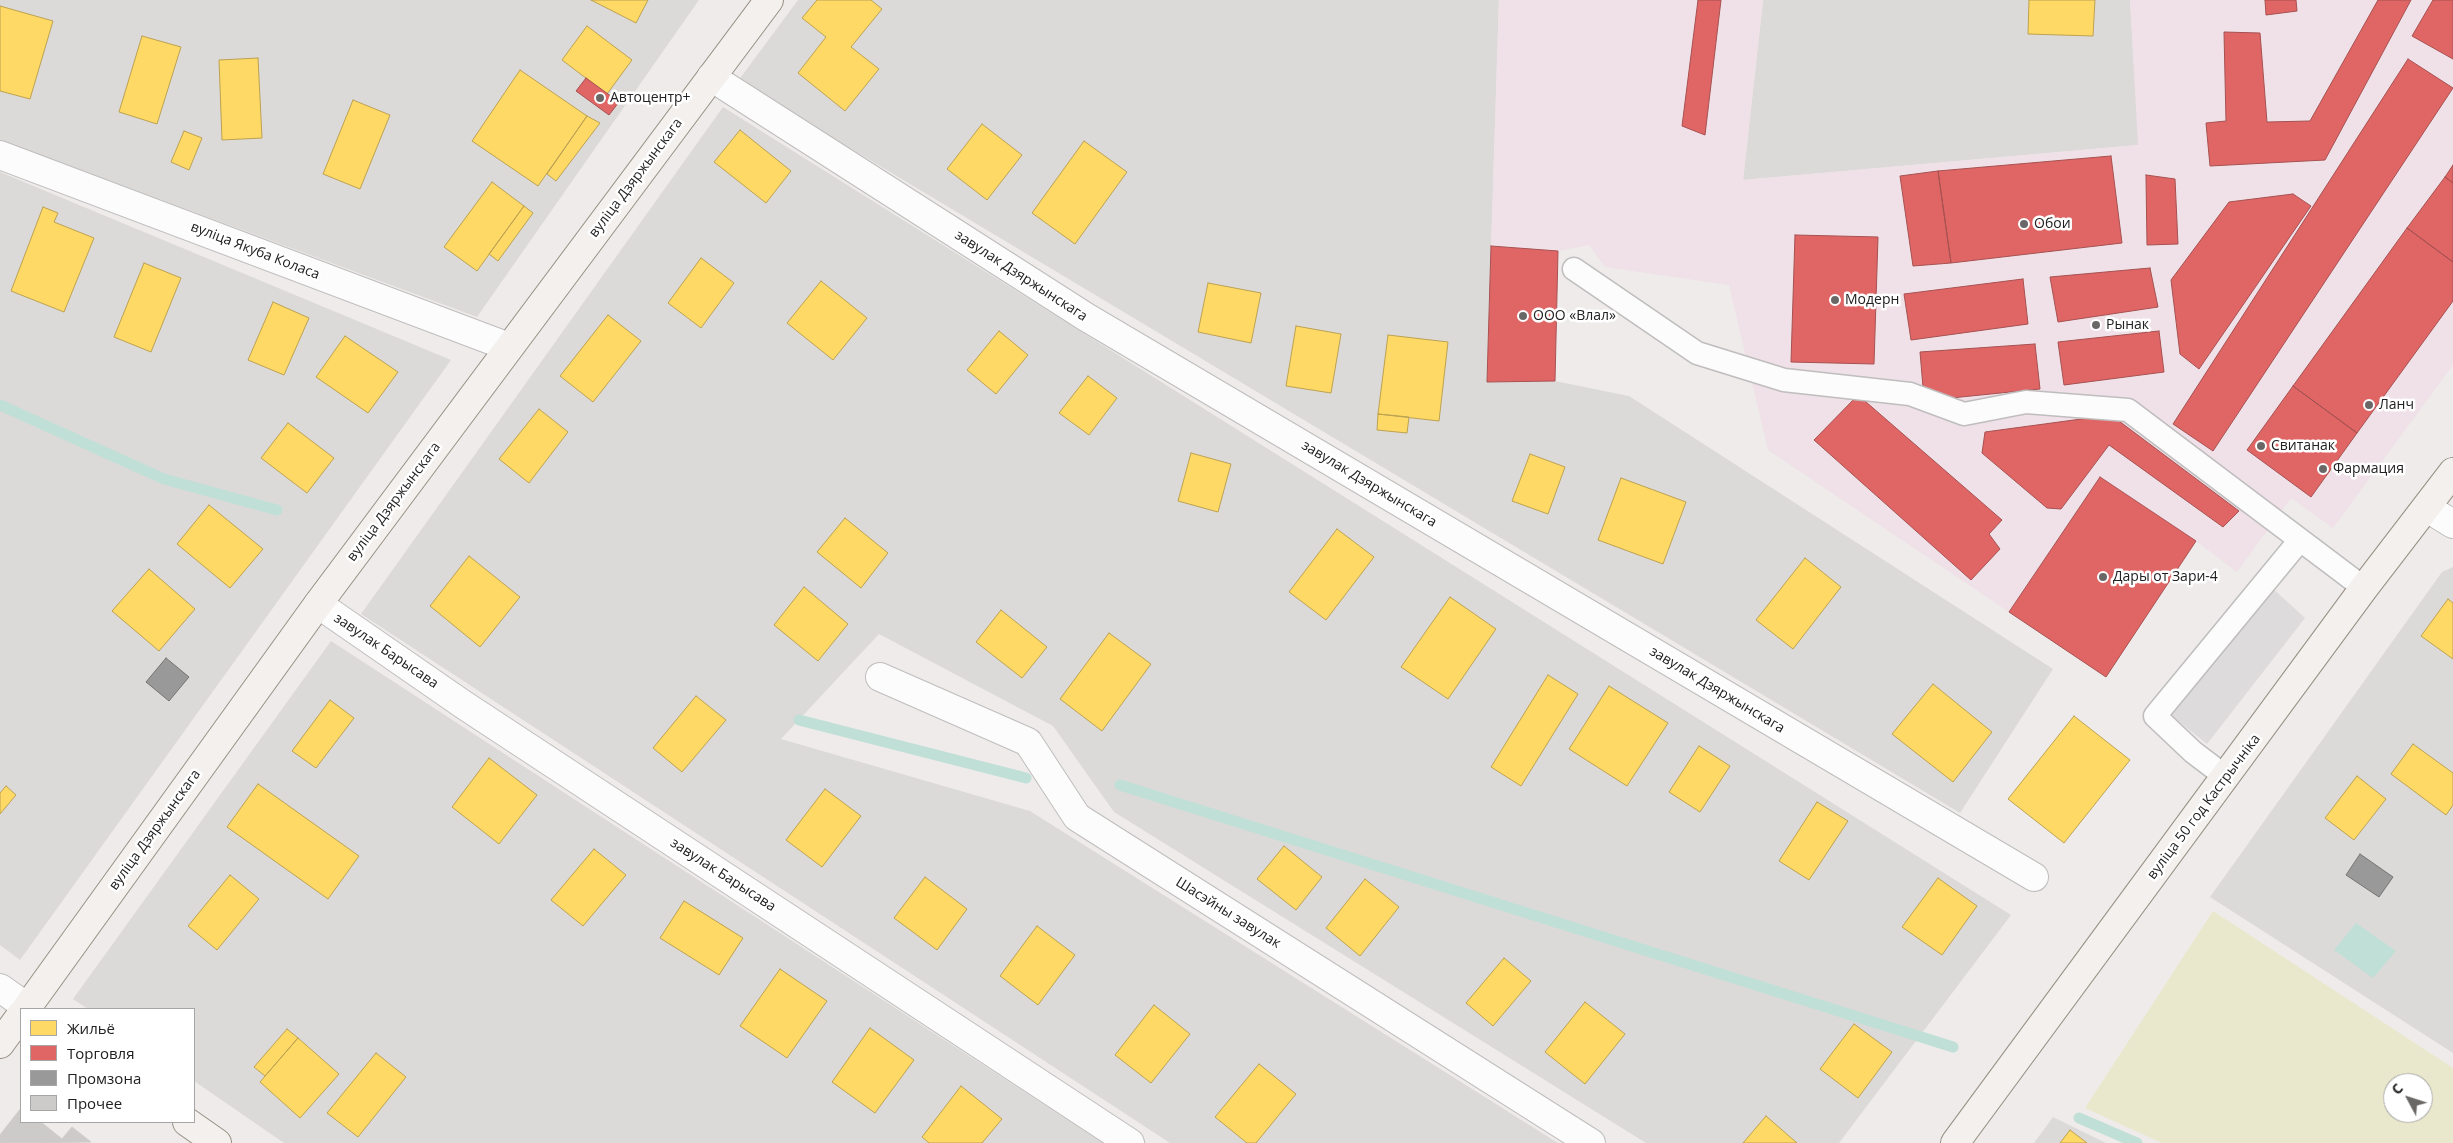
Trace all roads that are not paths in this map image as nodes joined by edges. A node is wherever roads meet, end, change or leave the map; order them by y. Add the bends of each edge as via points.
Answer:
1 (769, 0) edge
2 (711, 77) junction
3 (0, 154) edge
4 (1574, 269) dead end
5 (509, 348) junction
6 (2453, 472) edge
7 (2427, 508) junction
8 (2453, 524) edge
9 (2300, 540) junction
10 (2364, 588) junction
11 (318, 604) junction
12 (880, 678) dead end
13 (2226, 777) junction
14 (2034, 877) dead end
15 (0, 988) edge
16 (24, 1008) edge
17 (27, 1008) edge
18 (20, 1018) edge
19 (0, 1044) edge
20 (188, 1123) edge
21 (217, 1143) edge
22 (1130, 1143) edge
23 (1591, 1143) edge
24 (1955, 1143) edge

1 - 2 street, вуліца Дзяржынскага
2 - 5 street, вуліца Дзяржынскага
2 - 14 street, завулак Дзяржынскага via 1086,317
3 - 5 street, вуліца Якуба Коласа
4 - 9 lane via 1697,353 1784,380 1910,394 1964,414 2026,402 2128,410
5 - 11 street, вуліца Дзяржынскага
6 - 7 street, вуліца 50 год Кастрычніка
7 - 8 street
7 - 10 street, вуліца 50 год Кастрычніка
9 - 10 lane
9 - 13 lane via 2155,716 2193,752
10 - 13 street, вуліца 50 год Кастрычніка
11 - 17 street, вуліца Дзяржынскага
11 - 22 street, завулак Барысава via 464,704
12 - 23 street, Шасэйны завулак via 1028,742 1077,817
13 - 24 street, вуліца 50 год Кастрычніка
15 - 16 street
18 - 19 street, вуліца Дзяржынскага
20 - 21 street

